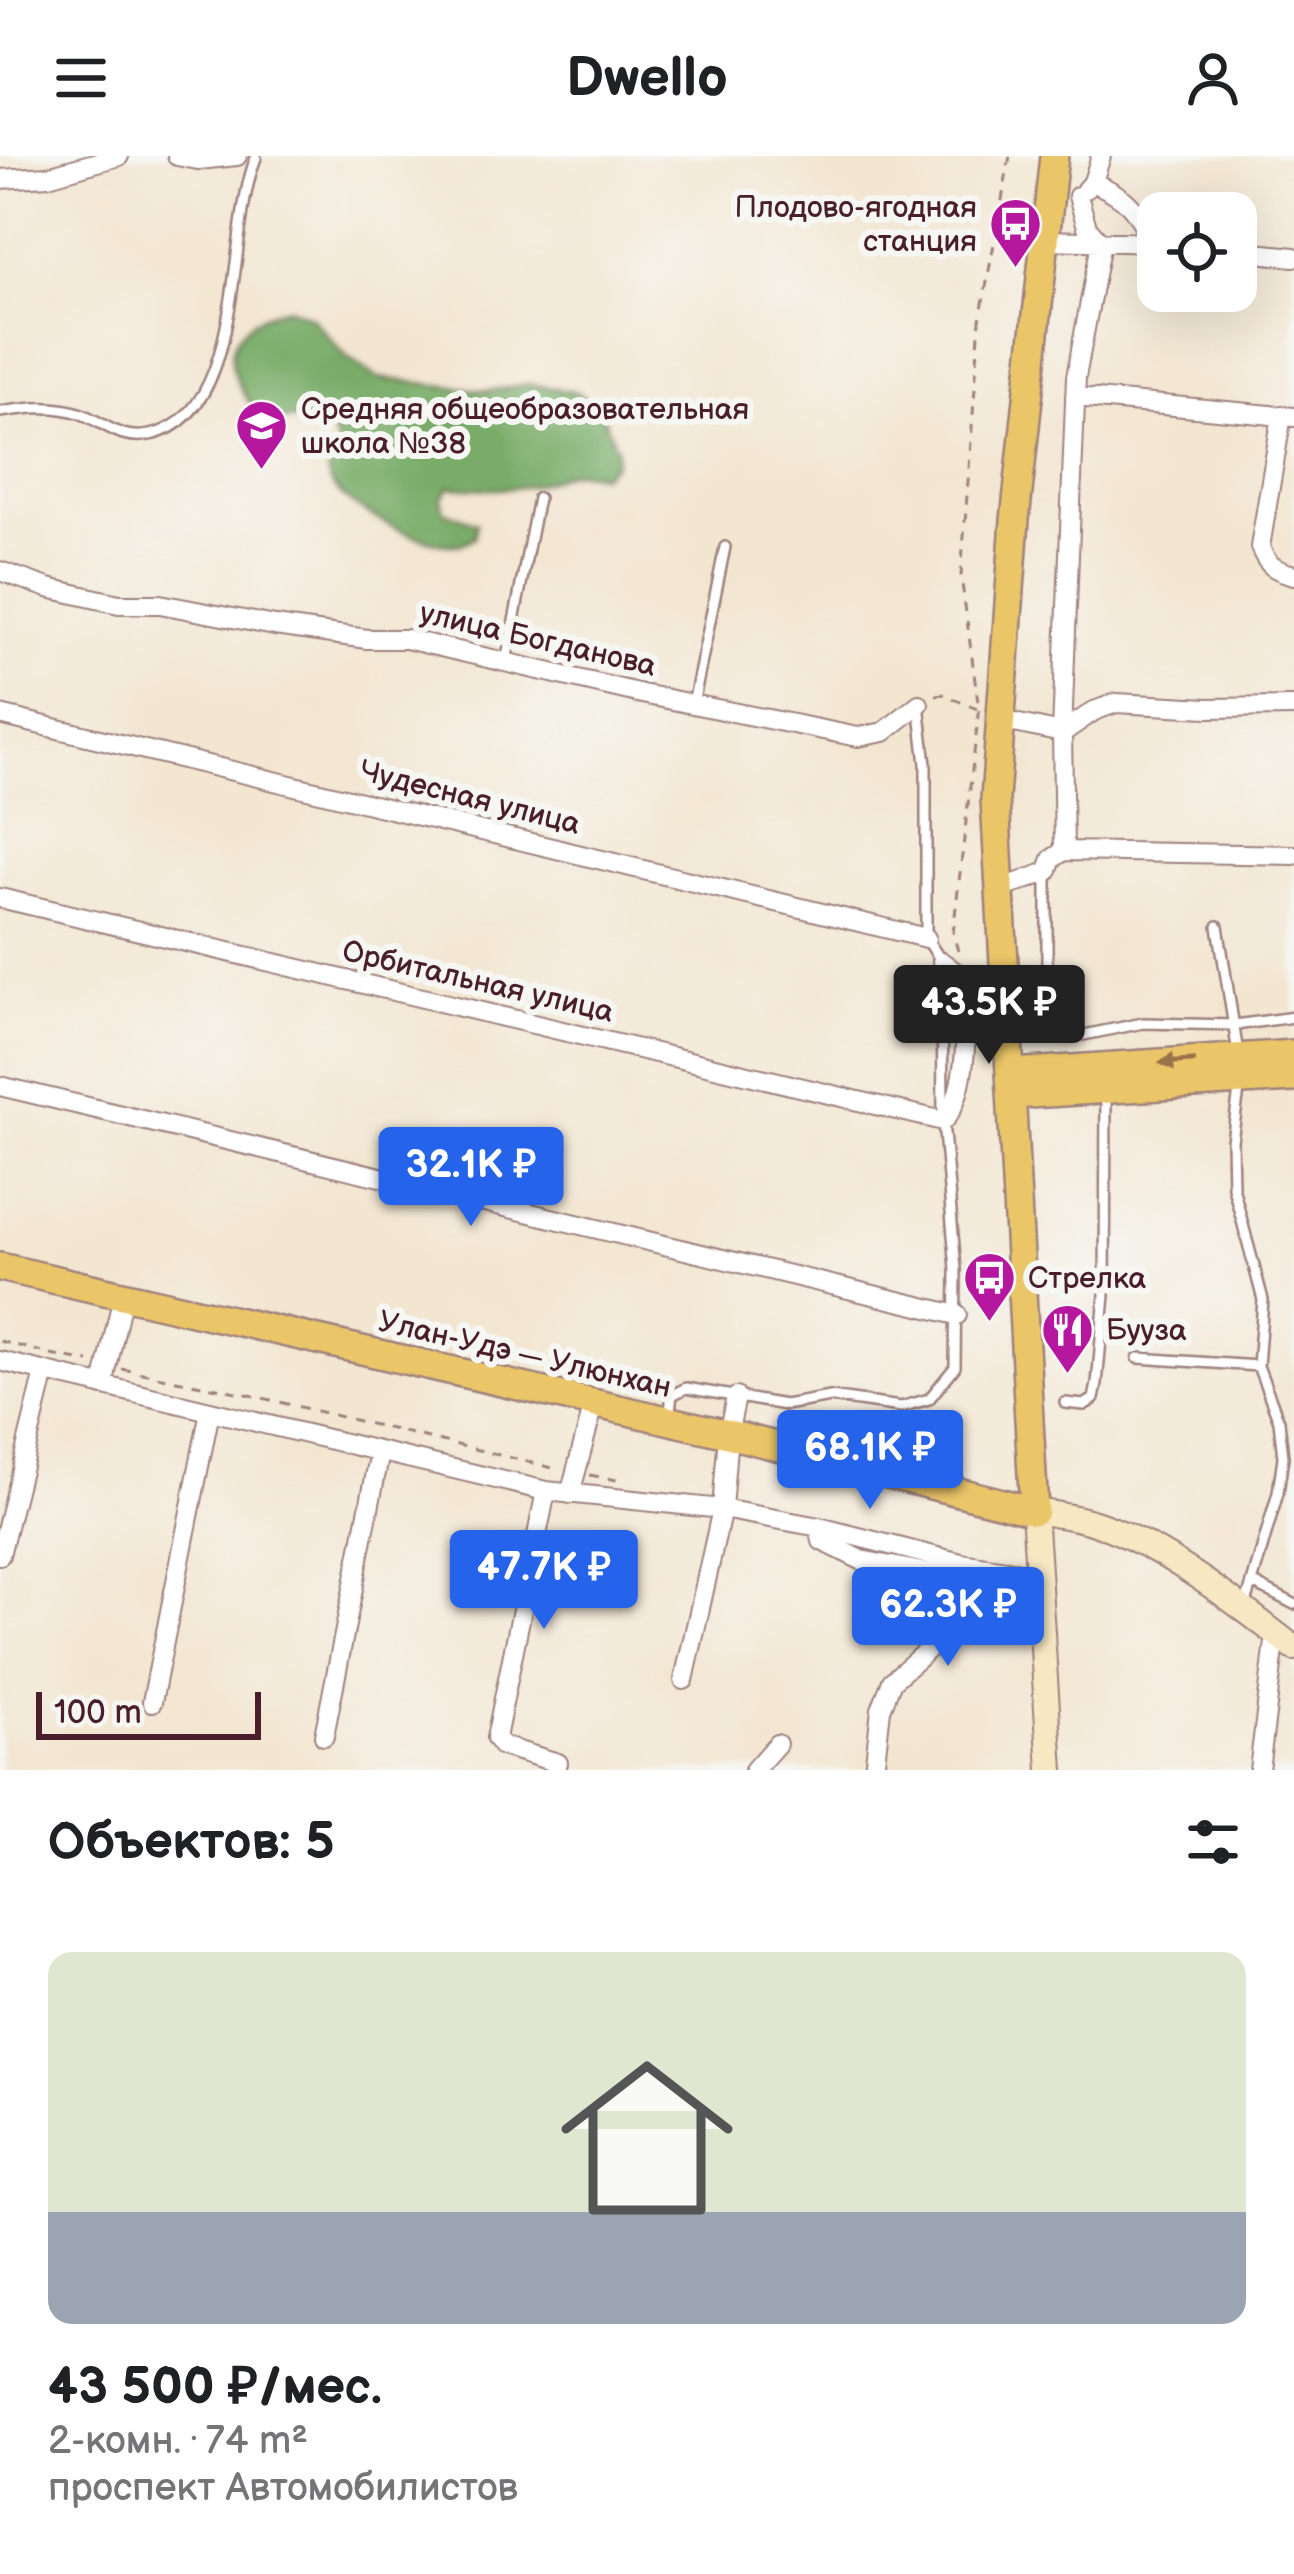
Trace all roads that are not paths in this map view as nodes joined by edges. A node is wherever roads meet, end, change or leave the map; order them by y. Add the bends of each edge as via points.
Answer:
1 (119, 156) edge
2 (177, 156) edge
3 (1054, 156) edge
4 (1101, 156) edge
5 (247, 157) edge
6 (0, 179) edge
7 (1093, 182) junction
8 (1064, 194) junction
9 (1137, 213) edge
10 (1046, 240) junction
11 (1101, 243) junction
12 (1137, 243) edge
13 (1257, 253) edge
14 (1294, 257) edge
15 (1075, 398) junction
16 (0, 412) edge
17 (1288, 416) edge
18 (538, 498) dead end
19 (724, 547) dead end
20 (0, 571) edge
21 (1294, 575) edge
22 (506, 662) junction
23 (693, 704) junction
24 (919, 704) joint
25 (1294, 707) edge
26 (0, 715) edge
27 (990, 715) junction
28 (1062, 733) junction
29 (1064, 851) junction
30 (1294, 855) edge
31 (1047, 872) junction
32 (998, 890) junction
33 (0, 898) edge
34 (1218, 926) dead end
35 (926, 938) junction
36 (942, 962) junction
37 (1294, 1017) edge
38 (1235, 1025) junction
39 (1294, 1054) edge
40 (1239, 1070) junction
41 (1294, 1078) edge
42 (1012, 1084) junction
43 (0, 1086) edge
44 (1106, 1089) junction
45 (943, 1121) junction
46 (0, 1267) edge
47 (123, 1295) junction
48 (957, 1316) junction
49 (1138, 1358) dead end
50 (0, 1361) edge
51 (1258, 1366) junction
52 (45, 1372) junction
53 (105, 1376) junction
54 (736, 1397) junction
55 (594, 1403) junction
56 (1065, 1403) dead end
57 (210, 1411) junction
58 (668, 1420) junction
59 (728, 1434) junction
60 (380, 1452) junction
61 (546, 1491) junction
62 (570, 1494) junction
63 (722, 1509) junction
64 (1034, 1511) junction
65 (819, 1527) junction
66 (0, 1555) edge
67 (1039, 1575) junction
68 (1003, 1579) junction
69 (1253, 1583) junction
70 (1294, 1604) edge
71 (1244, 1609) junction
72 (1288, 1641) edge
73 (684, 1680) dead end
74 (152, 1702) dead end
75 (324, 1736) dead end
76 (777, 1744) dead end
77 (559, 1763) dead end
78 (754, 1770) edge
79 (874, 1770) edge
80 (1052, 1770) edge
81 (1259, 1770) edge

1 - 6 street via 48,176
2 - 5 street
3 - 8 main road
4 - 7 street
5 - 16 lane via 233,291 194,411 152,435 128,437 66,410
7 - 8 street
7 - 9 street via 1124,196
8 - 10 main road
8 - 11 street
10 - 11 street
10 - 27 main road
11 - 12 street
11 - 15 street
13 - 14 street
15 - 17 street
15 - 28 street
17 - 21 street via 1260,548 1275,570
18 - 22 lane
19 - 23 lane
20 - 22 street, улица Богданова via 119,604 406,639
22 - 23 street, улица Богданова
23 - 24 street, улица Богданова via 858,737 884,732
24 - 35 lane
25 - 28 street via 1116,703
26 - 35 street, Чудесная улица
27 - 28 street
27 - 32 main road
28 - 29 street
29 - 30 street
29 - 31 street
31 - 32 street
31 - 38 lane via 1047,983 1072,1031
32 - 42 main road
33 - 45 street, Орбитальная улица
34 - 38 lane
35 - 36 lane
36 - 45 lane
36 - 45 street via 966,980 962,1070
37 - 38 lane
38 - 40 lane
39 - 40 main road
40 - 41 main road
40 -> 42 main road
40 - 44 main road
40 - 51 lane via 1233,1187 1263,1300
42 - 44 main road
42 - 64 main road
43 - 48 street
44 - 56 lane via 1097,1384 1084,1405
45 - 48 lane
46 - 47 main road, Улан-Удэ — Улюнхан
47 - 53 street
47 - 55 main road, Улан-Удэ — Улюнхан
48 - 54 lane via 955,1367 914,1405
49 - 51 lane
50 - 52 street
51 - 69 lane via 1283,1457
52 - 53 street
52 - 66 street
53 - 57 street
54 - 58 lane via 679,1390
54 - 59 street
55 - 58 main road, Улан-Удэ — Улюнхан
55 - 62 street
57 - 60 street
57 - 74 street
58 - 59 main road, Улан-Удэ — Улюнхан
59 - 63 street
59 - 64 main road, Улан-Удэ — Улюнхан
60 - 61 street
60 - 75 street
61 - 62 street
61 - 77 street via 496,1738
62 - 63 street
63 - 65 street
63 - 73 street
64 - 67 main road
64 - 71 main road via 1120,1533
65 - 68 street
65 - 68 street via 823,1541 861,1560
67 - 68 street
67 - 80 main road
68 - 79 street via 892,1681
69 - 70 lane
69 - 71 lane
71 - 72 main road
72 - 81 street
76 - 78 street

